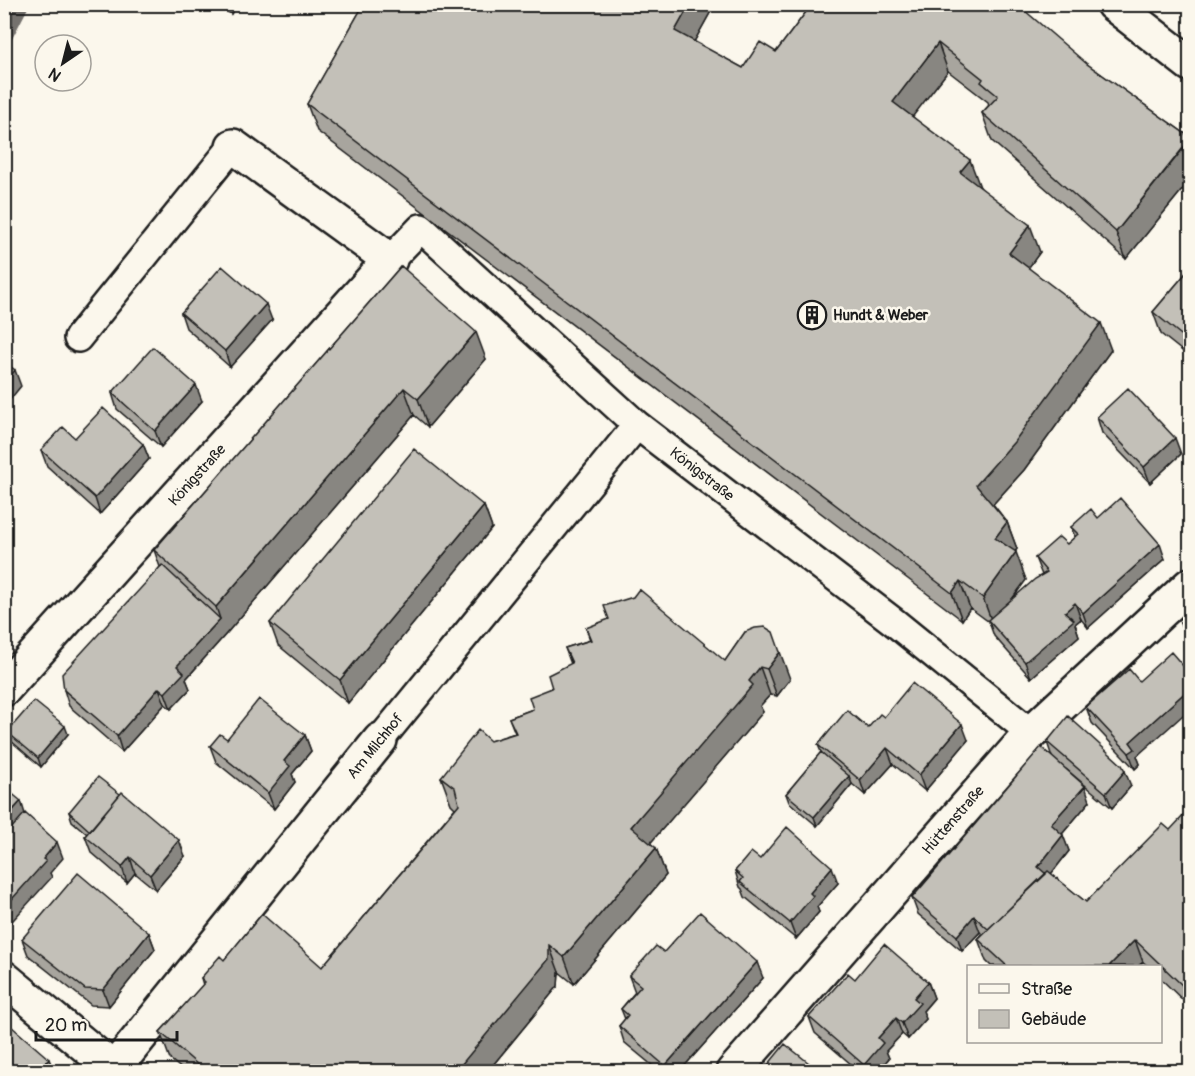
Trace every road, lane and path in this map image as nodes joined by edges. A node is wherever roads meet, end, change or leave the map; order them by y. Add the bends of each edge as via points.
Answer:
1 (1113, 4) edge
2 (1191, 64) edge
3 (233, 146) joint
4 (390, 260) junction
5 (78, 338) dead end
6 (637, 425) junction
7 (1191, 585) edge
8 (4, 689) edge
9 (1031, 733) junction
10 (381, 740) joint
11 (4, 978) edge
12 (114, 1071) edge
13 (733, 1071) edge

1 - 2 street
3 - 4 street
3 - 5 lane
4 - 6 lane, Königstraße via 421,228
4 - 8 street, Königstraße
6 - 9 lane, Königstraße via 894,622
6 - 10 lane, Am Milchhof
7 - 9 street, Hüttenstraße
9 - 13 street, Hüttenstraße
10 - 12 street, Am Milchhof
11 - 12 street

